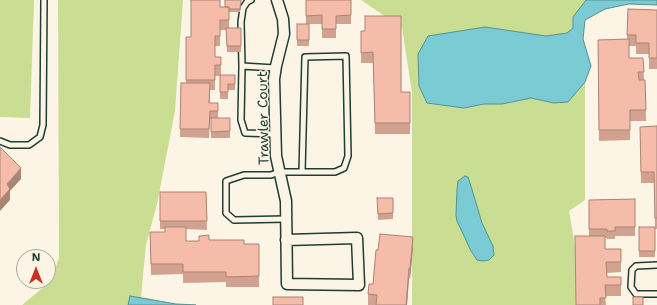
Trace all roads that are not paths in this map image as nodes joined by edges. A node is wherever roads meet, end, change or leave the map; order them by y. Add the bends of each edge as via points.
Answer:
1 (44, 0) edge
2 (251, 0) edge
3 (277, 0) edge
4 (242, 66) junction
5 (276, 68) junction
6 (275, 134) junction
7 (0, 141) edge
8 (279, 172) junction
9 (302, 172) junction
10 (286, 220) junction
11 (286, 240) junction
12 (657, 266) edge
13 (657, 294) edge

1 - 7 lane via 43,125 40,137 28,145 10,145
2 - 4 lane via 243,8 241,22
3 - 5 street, Trawler Court via 283,19 284,34
4 - 5 lane
4 - 6 lane via 241,120 245,133
5 - 6 street, Trawler Court
6 - 8 street, Trawler Court
8 - 9 lane
8 - 10 street, Trawler Court via 286,201
8 - 10 lane via 271,175 244,175 226,181 226,213 234,220
9 - 9 lane via 335,172 344,168 348,156 346,56 305,57
10 - 11 street, Trawler Court
11 - 11 street, Trawler Court via 287,284 359,285 357,238
12 - 13 lane via 636,266 632,270 631,287 636,294

